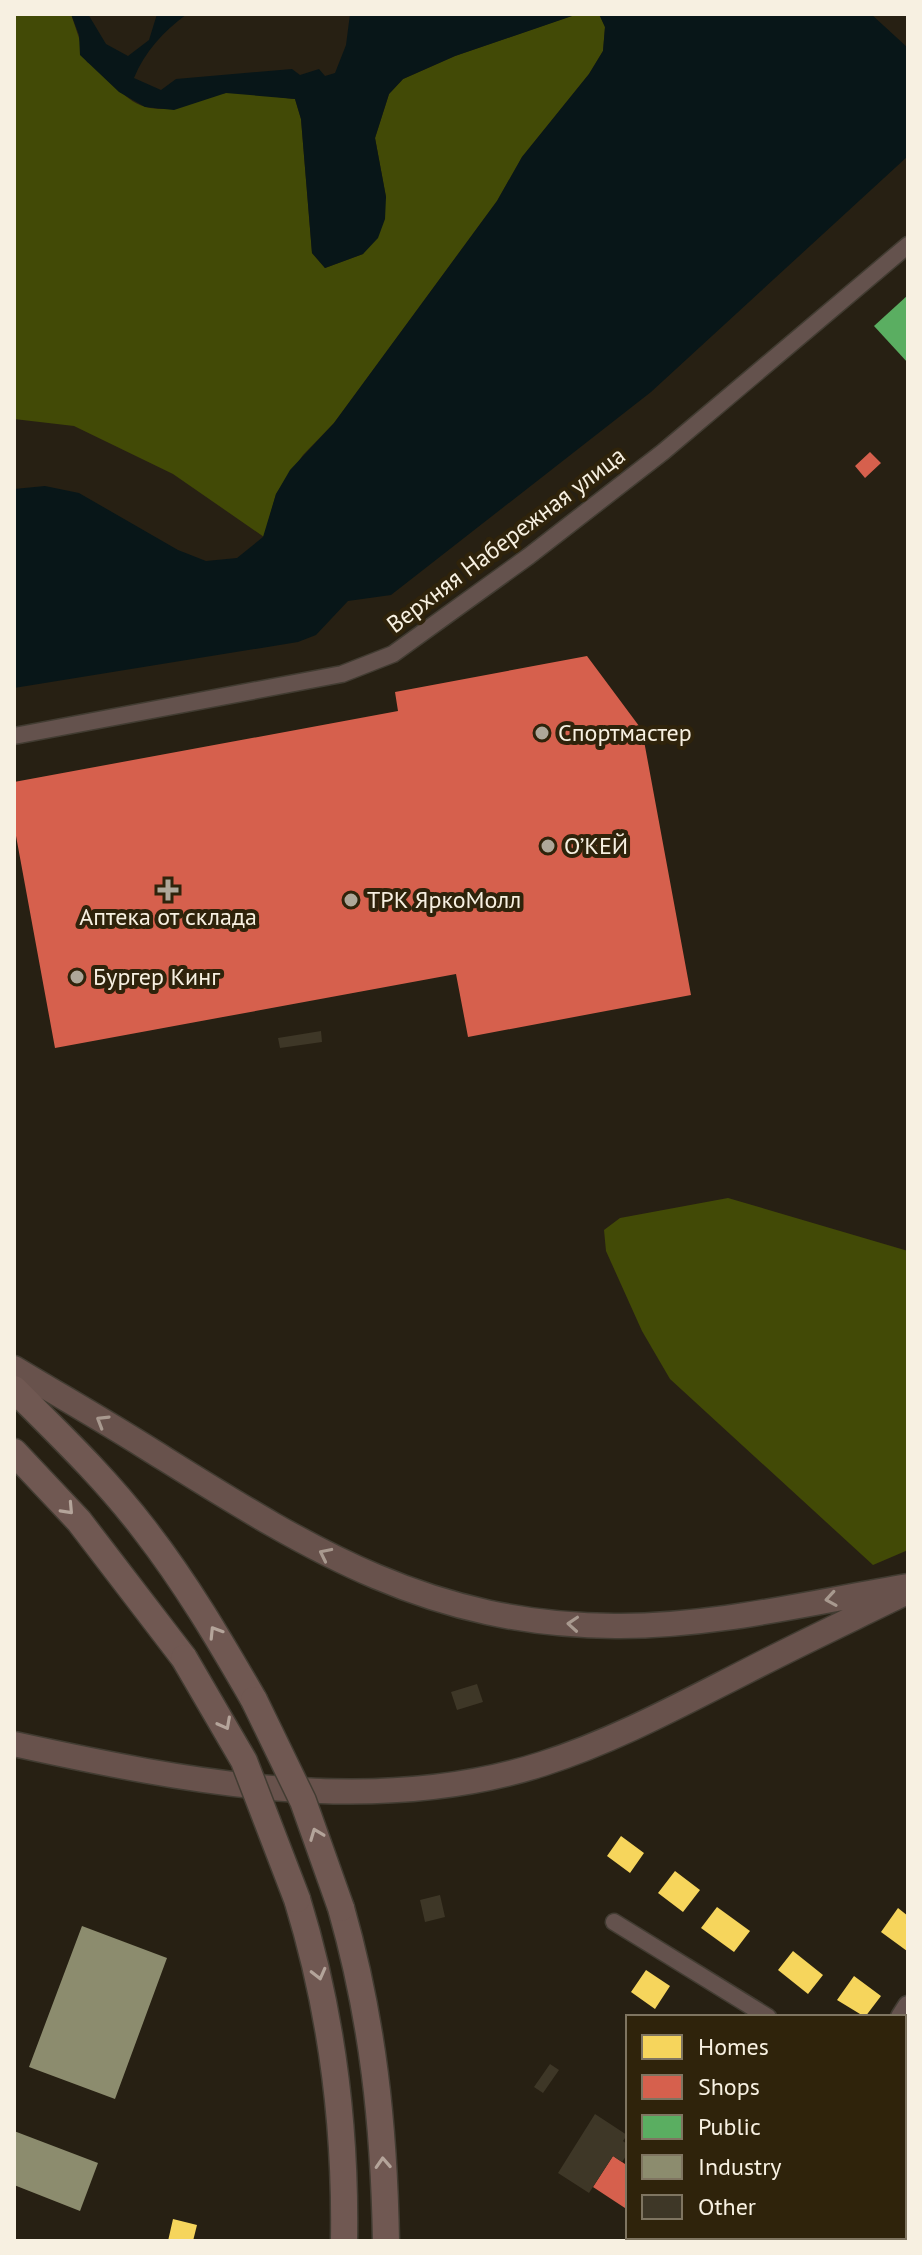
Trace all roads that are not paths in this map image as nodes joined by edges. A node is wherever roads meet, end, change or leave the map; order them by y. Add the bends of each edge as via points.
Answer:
1 (908, 245) edge
2 (14, 736) edge
3 (14, 1368) edge
4 (14, 1389) edge
5 (14, 1452) edge
6 (908, 1589) edge
7 (14, 1744) edge
8 (614, 1922) dead end
9 (765, 2015) edge
10 (344, 2241) edge
11 (386, 2241) edge

1 - 2 street, Верхняя Набережная улица via 663,452 393,654 342,674
6 -> 3 main road via 656,1625 553,1623 470,1609 423,1596 310,1547
11 -> 4 main road, bridge via 372,2035 341,1908 303,1801 254,1700 183,1582 103,1479
5 -> 10 main road, bridge via 79,1521 184,1658 244,1761 297,1899 321,1984 342,2113
6 - 7 main road via 653,1720 539,1765 442,1784 346,1789 218,1783
8 - 9 street

